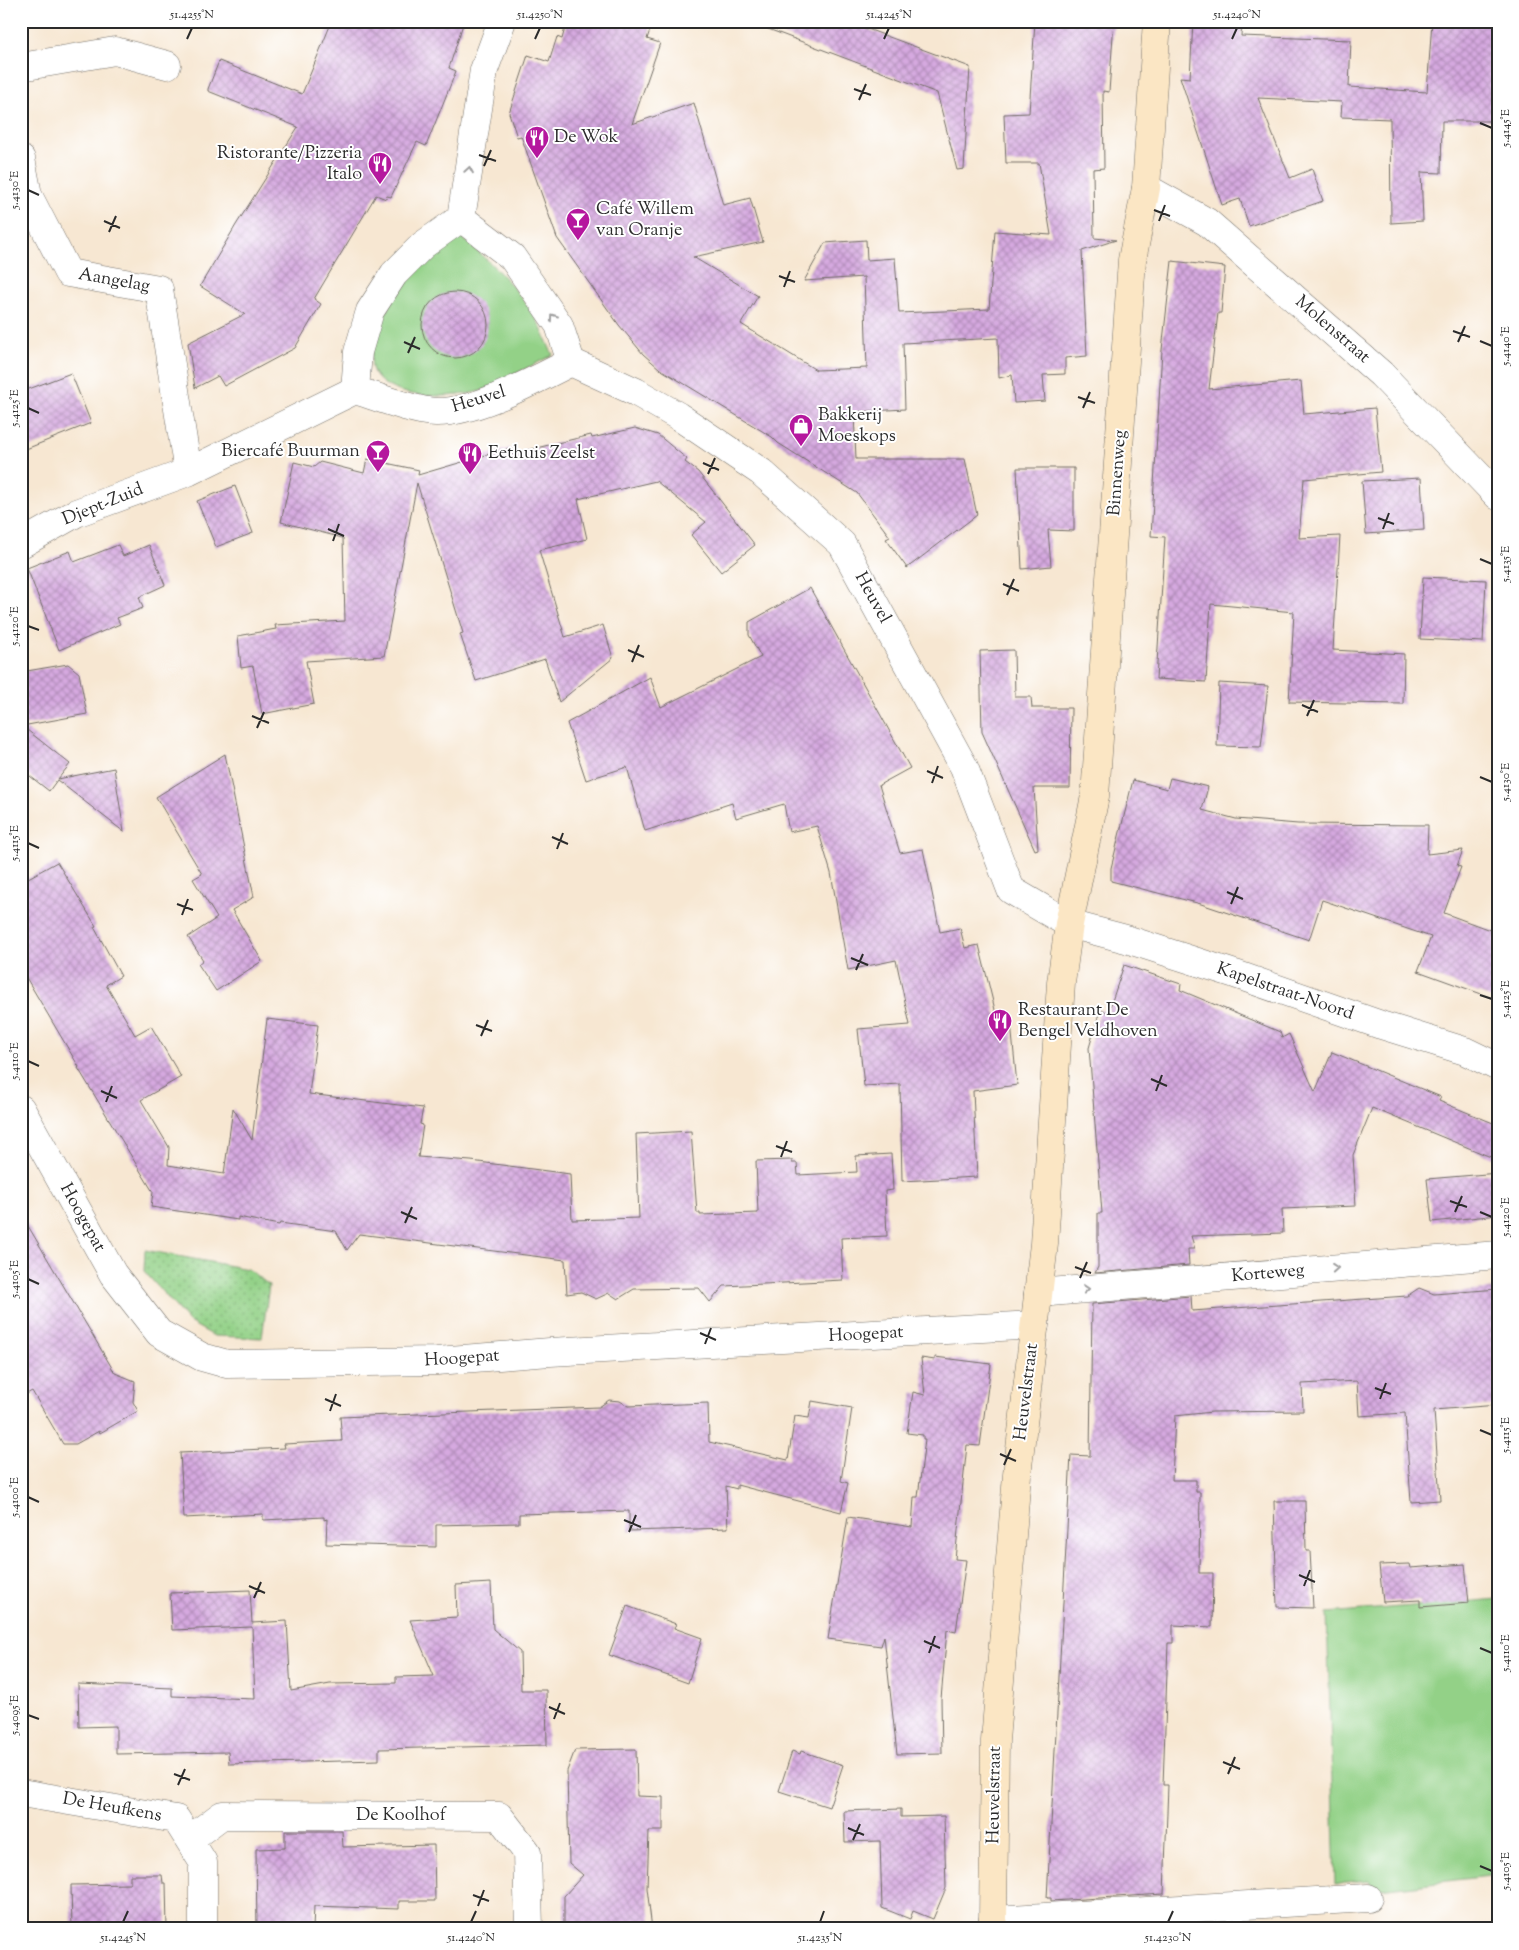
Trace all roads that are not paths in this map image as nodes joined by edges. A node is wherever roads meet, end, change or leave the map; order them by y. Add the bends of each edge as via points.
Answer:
1 (502, 21) edge
2 (1157, 21) edge
3 (167, 65) dead end
4 (21, 68) edge
5 (21, 159) edge
6 (1146, 188) junction
7 (461, 218) junction
8 (571, 362) junction
9 (355, 390) junction
10 (188, 472) junction
11 (1498, 496) edge
12 (21, 544) edge
13 (1069, 924) junction
14 (1498, 1067) edge
15 (21, 1109) edge
16 (1498, 1255) edge
17 (1038, 1293) junction
18 (1035, 1326) junction
19 (21, 1793) edge
20 (190, 1838) junction
21 (1368, 1898) dead end
22 (994, 1924) edge
23 (203, 1929) edge
24 (528, 1929) edge

7 -> 1 street via 484,70
2 - 6 street, Binnenweg
3 - 4 street via 115,51
5 - 10 street, Aangelag via 28,195 68,273 158,289
6 - 11 street, Molenstraat via 1207,222 1352,348
6 - 13 street, Binnenweg via 1132,260 1095,796
8 -> 7 street via 559,324 512,257
7 - 9 street via 423,245 394,274 370,311 358,352
8 - 9 street, Heuvel via 515,390 468,407 436,412
8 - 13 street, Heuvel via 636,392 678,416 761,472 842,544 964,767 1011,890
9 - 10 street
10 - 12 street, Djept-Zuid via 76,513
13 - 14 street, Kapelstraat-Noord via 1226,971 1464,1051
13 - 17 street, Heuvelstraat via 1061,983
15 - 18 street, Hoogepat via 113,1274 159,1333 202,1358 226,1364 437,1361
17 -> 16 street, Korteweg
17 - 18 street, Heuvelstraat
18 - 22 street, Heuvelstraat via 1017,1475 995,1741
19 - 20 street, De Heufkens via 176,1819
20 - 23 street, De Heufkens via 202,1862
20 - 24 street, De Koolhof via 222,1815 499,1816 527,1852
21 - 22 street, Heuvelstraat

